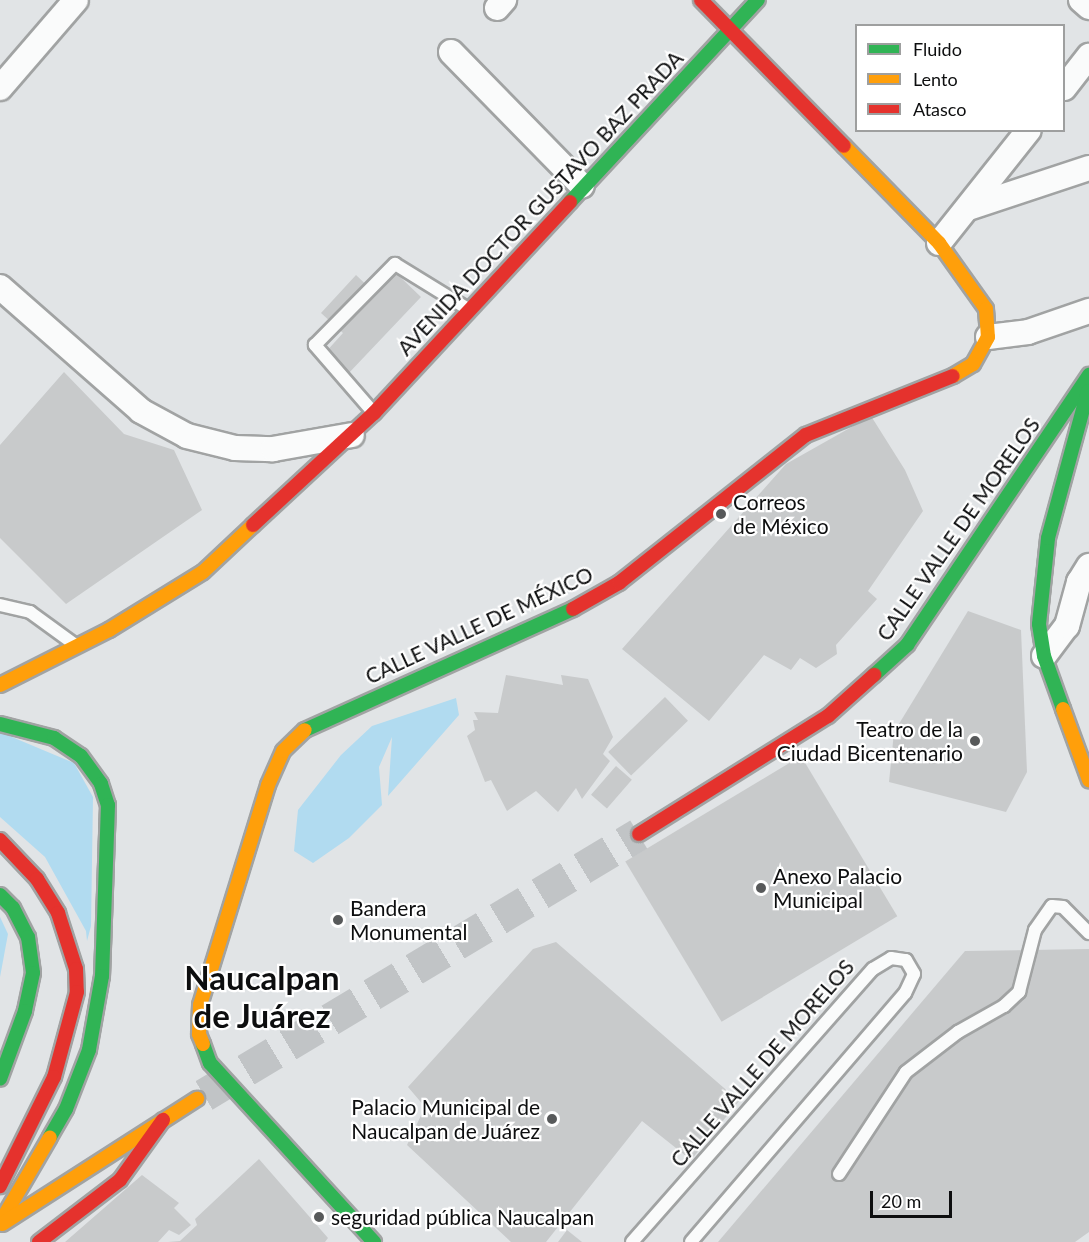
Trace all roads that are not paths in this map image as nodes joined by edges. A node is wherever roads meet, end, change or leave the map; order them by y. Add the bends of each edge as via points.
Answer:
1 (76, 0) edge
2 (701, 0) edge
3 (758, 0) edge
4 (1081, 0) edge
5 (1089, 7) edge
6 (730, 29) junction
7 (451, 52) dead end
8 (1089, 56) edge
9 (1065, 87) edge
10 (0, 88) edge
11 (1027, 132) edge
12 (1089, 168) edge
13 (582, 186) junction
14 (968, 208) junction
15 (939, 243) junction
16 (0, 287) edge
17 (469, 309) junction
18 (1089, 311) edge
19 (988, 337) junction
20 (1089, 375) edge
21 (1089, 389) edge
22 (374, 413) junction
23 (352, 435) junction
24 (1089, 566) edge
25 (0, 605) edge
26 (77, 646) junction
27 (1044, 656) junction
28 (0, 685) edge
29 (0, 724) edge
30 (1089, 780) edge
31 (639, 834) tunnel mouth
32 (0, 840) edge
33 (0, 895) edge
34 (1089, 933) edge
35 (0, 1079) edge
36 (197, 1099) tunnel mouth
37 (163, 1120) junction
38 (839, 1174) dead end
39 (0, 1186) edge
40 (0, 1224) edge
41 (39, 1242) edge
42 (374, 1242) edge
43 (632, 1242) edge
44 (691, 1242) edge

1 - 10 street
2 - 6 main road
3 - 6 main road, AVENIDA DOCTOR GUSTAVO BAZ PRADA
4 - 5 street
6 - 13 main road, AVENIDA DOCTOR GUSTAVO BAZ PRADA
6 - 15 main road
7 - 13 street
8 - 9 street
11 - 14 street
12 - 14 street
13 - 17 main road, AVENIDA DOCTOR GUSTAVO BAZ PRADA
14 - 15 street
15 - 19 main road via 986,309
16 - 23 street via 141,411 187,436 234,448 273,450
17 - 22 main road, AVENIDA DOCTOR GUSTAVO BAZ PRADA
17 - 22 lane via 395,264 315,345
18 - 19 street via 1028,332
19 - 42 main road, CALLE VALLE DE MÉXICO via 973,364 945,381 806,435 656,555 590,600 304,731 283,751 268,785 200,1005 199,1034 210,1063
20 - 31 main road, CALLE VALLE DE MORELOS via 907,645 828,716
21 - 27 main road via 1048,538 1039,624
22 - 23 main road, AVENIDA DOCTOR GUSTAVO BAZ PRADA
23 - 26 main road, AVENIDA DOCTOR GUSTAVO BAZ PRADA via 203,572
24 - 27 street via 1079,582 1066,626
25 - 26 lane via 30,612
26 - 28 main road, AVENIDA DOCTOR GUSTAVO BAZ PRADA
27 - 30 main road
29 - 40 main road via 54,738 81,756 101,784 108,805 109,836 102,976 89,1050 66,1109
32 - 39 main road via 37,879 58,913 76,969 77,992 54,1077
33 - 35 main road via 28,937 33,974 25,1011
34 - 38 lane via 1064,908 1052,906 1035,930 1019,992 906,1072
36 - 37 main road
37 - 40 main road
37 - 41 main road via 120,1180
43 - 44 lane, CALLE VALLE DE MORELOS via 873,969 891,958 906,960 914,974 905,993

